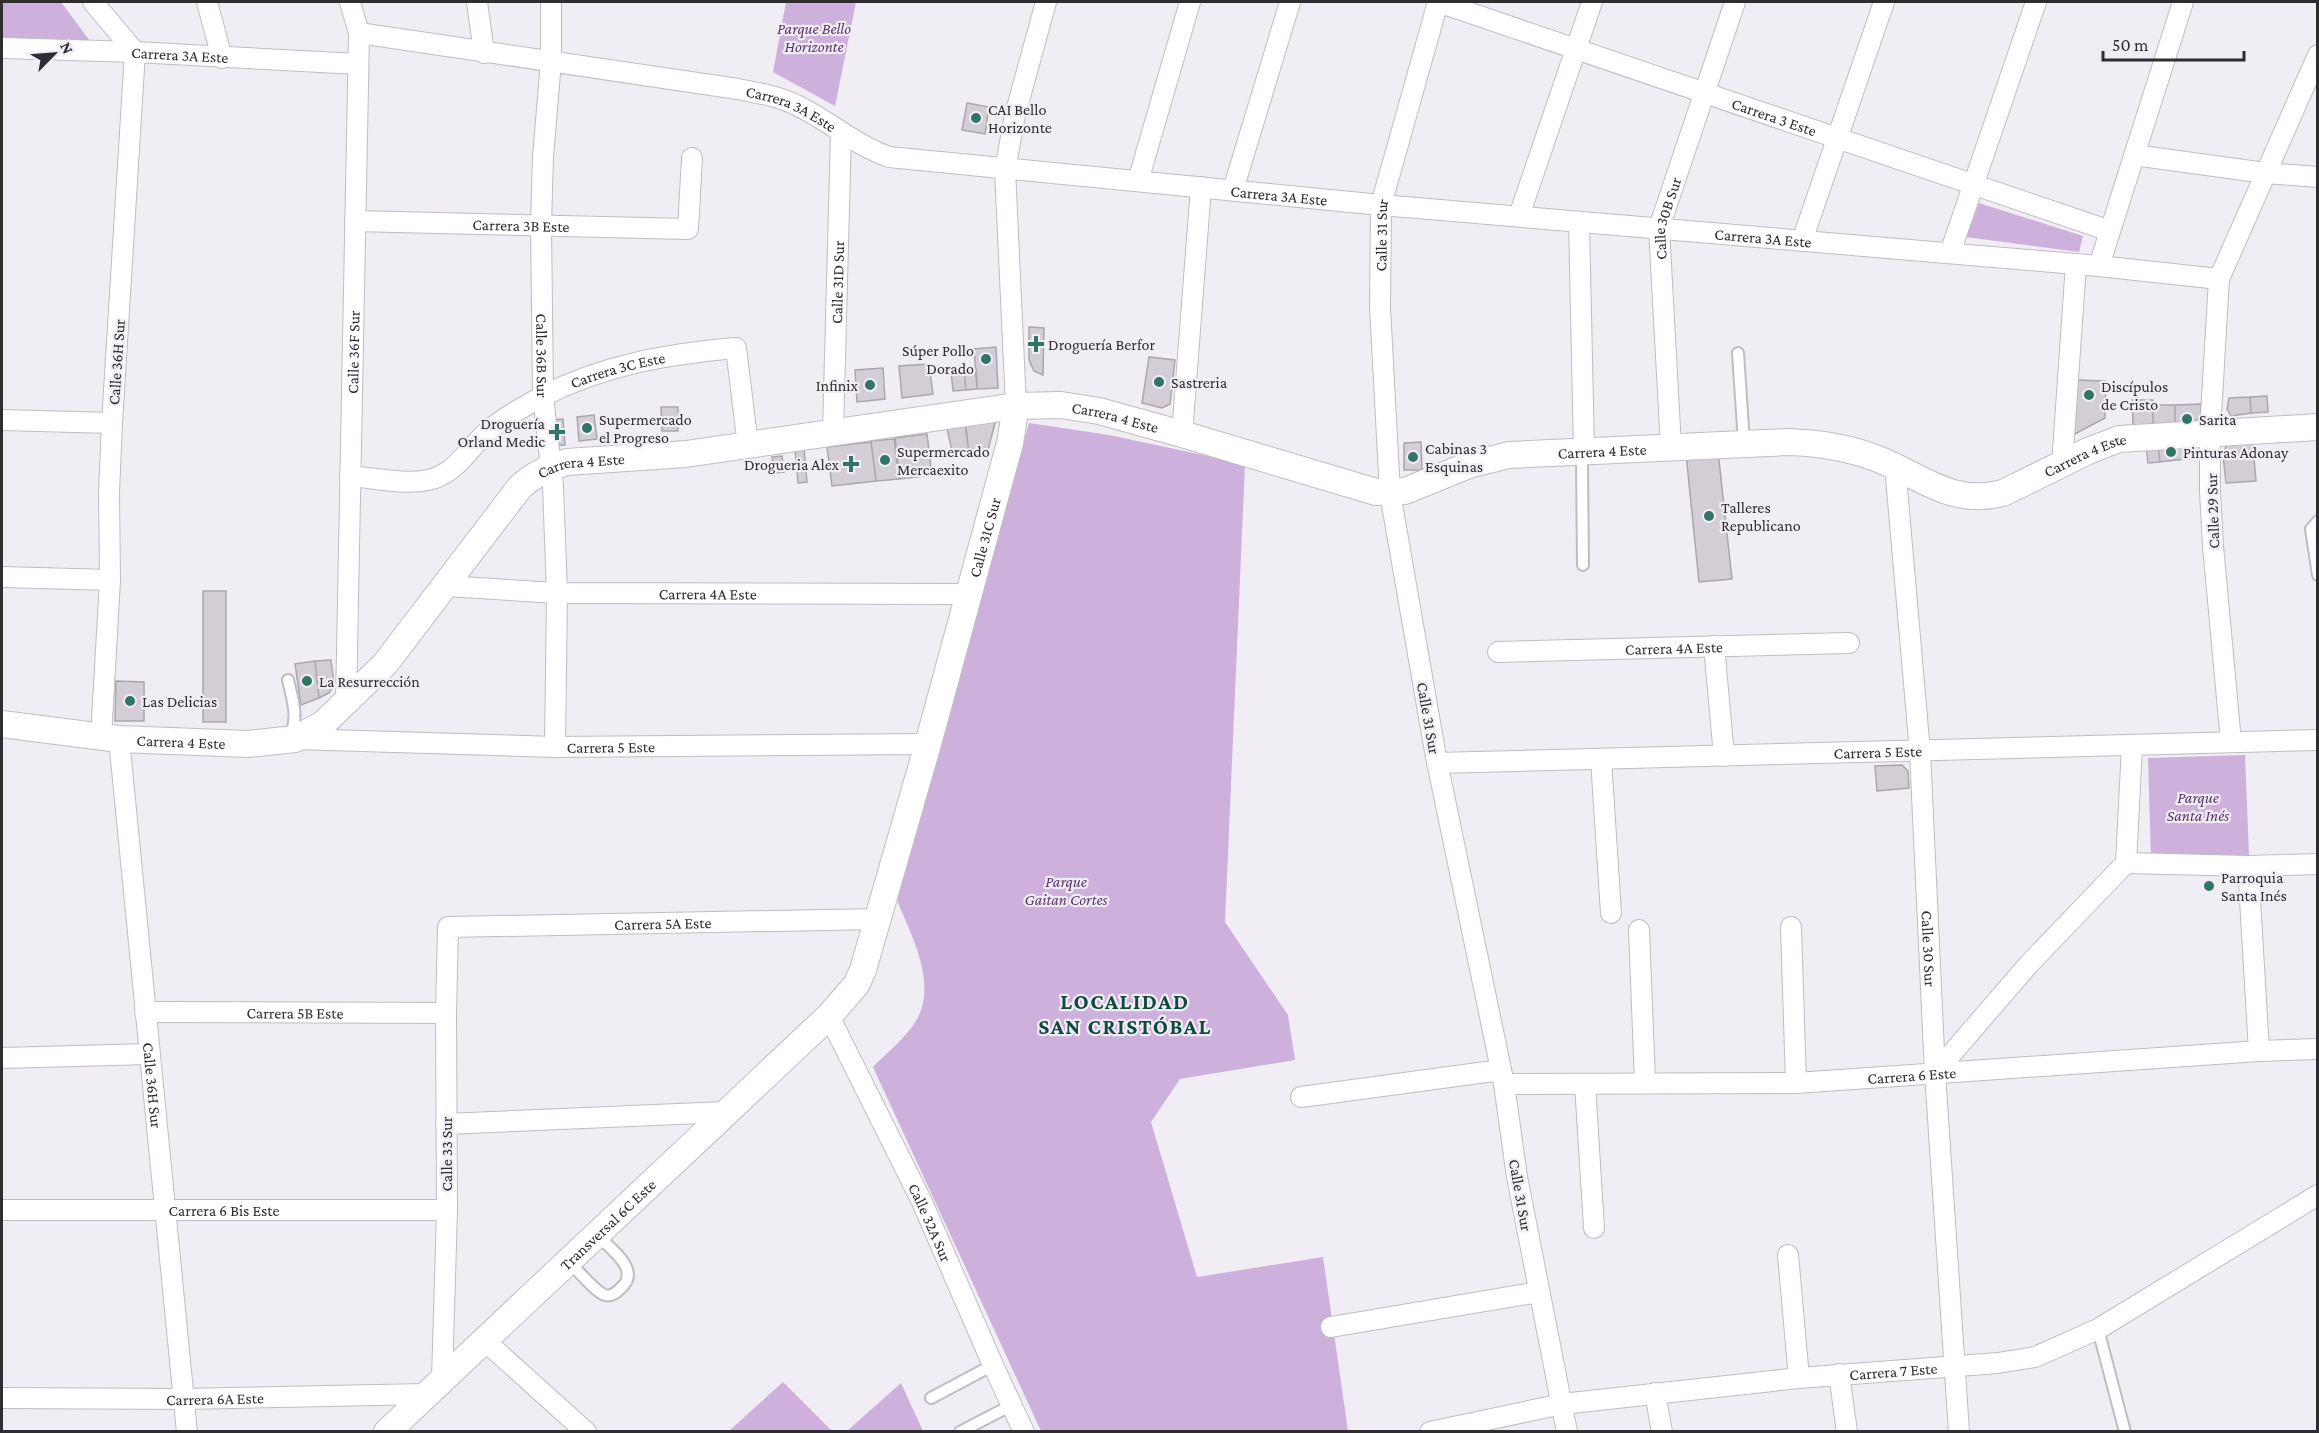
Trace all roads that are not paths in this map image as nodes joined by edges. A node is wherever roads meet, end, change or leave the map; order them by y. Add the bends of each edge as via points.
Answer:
1 (93, 2) edge
2 (207, 2) edge
3 (351, 2) edge
4 (477, 2) edge
5 (551, 2) edge
6 (1046, 2) edge
7 (1190, 2) edge
8 (1290, 2) edge
9 (1438, 2) edge
10 (1592, 2) edge
11 (1735, 2) edge
12 (1884, 2) edge
13 (2036, 2) edge
14 (2183, 2) edge
15 (359, 33) junction
16 (2, 48) edge
17 (1576, 49) junction
18 (135, 52) junction
19 (484, 53) junction
20 (2318, 55) edge
21 (222, 58) junction
22 (551, 61) junction
23 (358, 64) junction
24 (1704, 92) junction
25 (841, 133) junction
26 (1837, 138) junction
27 (2134, 155) junction
28 (692, 158) dead end
29 (1005, 170) junction
30 (2265, 173) junction
31 (2318, 177) edge
32 (1138, 181) junction
33 (1973, 184) junction
34 (1202, 187) junction
35 (1233, 190) junction
36 (1381, 205) junction
37 (1519, 216) junction
38 (355, 221) junction
39 (1579, 223) junction
40 (541, 225) junction
41 (1659, 228) junction
42 (2110, 231) junction
43 (1802, 241) junction
44 (1950, 253) junction
45 (2076, 264) junction
46 (2099, 266) junction
47 (2219, 279) junction
48 (1738, 353) dead end
49 (543, 396) junction
50 (1016, 406) junction
51 (2, 420) edge
52 (112, 423) junction
53 (2318, 427) edge
54 (833, 432) junction
55 (2210, 432) junction
56 (1182, 434) junction
57 (1744, 444) junction
58 (748, 446) junction
59 (1671, 447) junction
60 (1584, 450) junction
61 (2062, 465) junction
62 (1895, 466) junction
63 (551, 467) junction
64 (350, 476) junction
65 (1390, 493) junction
66 (2318, 521) edge
67 (1583, 565) dead end
68 (2318, 574) edge
69 (2, 577) edge
70 (110, 579) junction
71 (446, 586) junction
72 (557, 593) junction
73 (969, 594) junction
74 (1849, 643) dead end
75 (1714, 646) junction
76 (1498, 652) dead end
77 (288, 680) dead end
78 (346, 703) junction
79 (2, 724) edge
80 (110, 738) junction
81 (292, 739) junction
82 (2318, 740) edge
83 (2231, 742) junction
84 (928, 744) junction
85 (2132, 746) junction
86 (555, 747) junction
87 (1920, 752) junction
88 (1724, 756) junction
89 (1601, 759) junction
90 (1437, 763) junction
91 (2126, 863) junction
92 (2318, 864) edge
93 (2248, 866) junction
94 (1611, 913) dead end
95 (878, 919) junction
96 (448, 927) joint
97 (1791, 927) dead end
98 (1639, 930) dead end
99 (145, 1012) junction
100 (446, 1013) junction
101 (829, 1016) junction
102 (2318, 1049) edge
103 (2259, 1051) junction
104 (149, 1053) junction
105 (2, 1058) edge
106 (1935, 1073) junction
107 (1502, 1077) junction
108 (1645, 1082) junction
109 (1796, 1083) junction
110 (1585, 1084) junction
111 (1301, 1097) dead end
112 (725, 1112) junction
113 (446, 1124) junction
114 (2318, 1195) edge
115 (2, 1210) edge
116 (164, 1210) junction
117 (447, 1210) junction
118 (1594, 1228) dead end
119 (596, 1234) junction
120 (1788, 1255) dead end
121 (568, 1261) junction
122 (1539, 1292) junction
123 (1331, 1327) dead end
124 (2098, 1329) junction
125 (484, 1340) junction
126 (993, 1365) junction
127 (1955, 1366) junction
128 (1839, 1374) junction
129 (1799, 1378) junction
130 (434, 1387) junction
131 (1655, 1393) junction
132 (2, 1398) edge
133 (931, 1398) dead end
134 (184, 1399) junction
135 (1562, 1404) junction
136 (1012, 1405) junction
137 (187, 1431) edge
138 (387, 1431) edge
139 (586, 1431) edge
140 (960, 1431) edge
141 (1024, 1431) edge
142 (1430, 1431) edge
143 (1567, 1431) edge
144 (1662, 1431) edge
145 (1847, 1431) edge
146 (1959, 1431) edge
147 (2125, 1431) edge

1 - 18 street
2 - 21 street
3 - 15 street, Calle 36F Sur
4 - 19 street
5 - 22 street, Calle 36B Sur
6 - 29 street, Calle 31C Sur via 1015,116
7 - 32 street
8 - 35 street
9 - 17 street, Carrera 3 Este
9 - 36 street, Calle 31 Sur
10 - 17 street
11 - 24 street, Calle 30B Sur
12 - 26 street
13 - 33 street
14 - 27 street
15 - 19 street, Carrera 3A Este
15 - 23 street, Calle 36F Sur
16 - 18 street, Carrera 3A Este
17 - 24 street, Carrera 3 Este
17 - 37 street
18 - 21 street, Carrera 3A Este
18 - 52 street, Calle 36H Sur
19 - 22 street, Carrera 3A Este
20 - 30 street
21 - 23 street, Carrera 3A Este
22 - 25 street, Carrera 3A Este via 782,99
22 - 40 street, Calle 36B Sur
23 - 38 street, Calle 36F Sur
24 - 26 street, Carrera 3 Este
24 - 41 street, Calle 30B Sur
25 - 29 street, Carrera 3A Este via 889,157
25 - 54 street, Calle 31D Sur
26 - 33 street, Carrera 3 Este
26 - 43 street
27 - 30 street
27 - 42 street
28 - 40 street, Carrera 3B Este via 688,229
29 - 32 street, Carrera 3A Este
29 - 50 street, Calle 31C Sur
30 - 31 street
30 - 47 street
32 - 34 street, Carrera 3A Este
33 - 42 street, Carrera 3 Este
33 - 44 street
34 - 35 street, Carrera 3A Este
34 - 56 street
35 - 36 street, Carrera 3A Este
36 - 37 street, Carrera 3A Este
36 - 65 street, Calle 31 Sur via 1380,307
37 - 39 street, Carrera 3A Este
38 - 40 street, Carrera 3B Este
38 - 64 street, Calle 36F Sur
39 - 41 street, Carrera 3A Este
39 - 60 street
40 - 49 street, Calle 36B Sur
41 - 43 street, Carrera 3A Este
41 - 59 street, Calle 30B Sur
42 - 46 street
43 - 44 street, Carrera 3A Este
44 - 45 street, Carrera 3A Este
45 - 46 street, Carrera 3A Este
45 - 61 street
46 - 47 street, Carrera 3A Este
47 - 55 street, Calle 29 Sur
48 - 57 lane
49 - 58 street, Carrera 3C Este via 654,357 736,348
49 - 63 street, Calle 36B Sur
49 - 64 street, Carrera 3C Este via 487,432 437,478 411,482
50 - 54 street, Carrera 4 Este
50 - 56 street, Carrera 4 Este via 1080,408
50 - 73 street, Calle 31C Sur via 1010,443
51 - 52 street
52 - 70 street, Calle 36H Sur
53 - 55 street, Carrera 4 Este
54 - 58 street, Carrera 4 Este
55 - 61 street, Carrera 4 Este via 2119,440
55 - 83 street, Calle 29 Sur via 2213,546
56 - 65 street, Carrera 4 Este via 1360,488
57 - 59 street, Carrera 4 Este
57 - 62 street, Carrera 4 Este via 1815,444 1861,453
58 - 63 street, Carrera 4 Este via 665,456 581,460
59 - 60 street, Carrera 4 Este
60 - 65 street, Carrera 4 Este via 1489,459 1420,486
60 - 67 lane
61 - 62 street, Carrera 4 Este via 1988,497 1935,488
62 - 87 street, Calle 30 Sur
63 - 71 street, Carrera 4 Este via 520,488
63 - 72 street, Calle 36B Sur
64 - 78 street, Calle 36F Sur
65 - 90 street, Calle 31 Sur
66 - 68 lane via 2311,529
69 - 70 street
70 - 80 street, Calle 36H Sur
71 - 72 street, Carrera 4A Este
71 - 78 street, Carrera 4 Este via 385,663
72 - 73 street, Carrera 4A Este
72 - 86 street, Calle 36B Sur
73 - 84 street, Calle 31C Sur
74 - 75 street, Carrera 4A Este
75 - 76 street, Carrera 4A Este
75 - 88 street
77 - 81 lane via 295,707
78 - 81 street, Carrera 4 Este via 323,724
79 - 80 street, Carrera 4 Este
80 - 81 street, Carrera 4 Este via 240,744
80 - 99 street, Calle 36H Sur
81 - 86 street, Carrera 5 Este
82 - 83 street, Carrera 5 Este
83 - 85 street, Carrera 5 Este
84 - 86 street, Carrera 5 Este
84 - 95 street, Calle 31C Sur
85 - 87 street, Carrera 5 Este
85 - 91 street
87 - 88 street, Carrera 5 Este
87 - 106 street, Calle 30 Sur
88 - 89 street, Carrera 5 Este
89 - 90 street, Carrera 5 Este
89 - 94 street
90 - 107 street, Calle 31 Sur
91 - 93 street
91 - 106 street via 2029,964
92 - 93 street
93 - 103 street
95 - 96 street, Carrera 5A Este
95 - 101 street, Calle 31C Sur via 856,985
96 - 100 street, Calle 33 Sur
97 - 109 street
98 - 108 street
99 - 100 street, Carrera 5B Este
99 - 104 street, Calle 36H Sur
100 - 113 street, Calle 33 Sur
101 - 112 street, Transversal 6C Este
101 - 126 street, Calle 32A Sur via 922,1202
102 - 103 street, Carrera 6 Este
103 - 106 street, Carrera 6 Este
104 - 105 street
104 - 116 street, Calle 36H Sur
106 - 109 street, Carrera 6 Este
106 - 127 street, Calle 30 Sur
107 - 110 street, Carrera 6 Este
107 - 111 street, Carrera 6 Este
107 - 122 street, Calle 31 Sur
108 - 109 street, Carrera 6 Este
108 - 110 street, Carrera 6 Este
110 - 118 street
112 - 113 street
112 - 119 street, Transversal 6C Este
113 - 117 street, Calle 33 Sur
114 - 124 street, Carrera 7 Este
115 - 116 street, Carrera 6 Bis Este
116 - 117 street, Carrera 6 Bis Este
116 - 134 street, Calle 36H Sur
117 - 130 street, Calle 33 Sur
119 - 121 street, Transversal 6C Este
119 - 121 lane via 627,1265 629,1279 622,1287 607,1296
120 - 129 street
121 - 125 street, Transversal 6C Este
122 - 123 street
122 - 135 street, Calle 31 Sur
124 - 127 street, Carrera 7 Este via 2035,1357
124 - 147 lane
125 - 130 street, Transversal 6C Este
125 - 139 street
126 - 133 lane
126 - 136 street, Calle 32A Sur
127 - 128 street, Carrera 7 Este
127 - 146 street, Calle 30 Sur
128 - 129 street, Carrera 7 Este
128 - 145 street
129 - 131 street, Carrera 7 Este
130 - 134 street, Carrera 6A Este
130 - 138 street, Transversal 6C Este
131 - 135 street, Carrera 7 Este
131 - 144 street
132 - 134 street, Carrera 6A Este
134 - 137 street, Calle 36H Sur
135 - 142 street, Carrera 7 Este
135 - 143 street, Calle 31 Sur
136 - 140 lane
136 - 141 street, Calle 32A Sur

